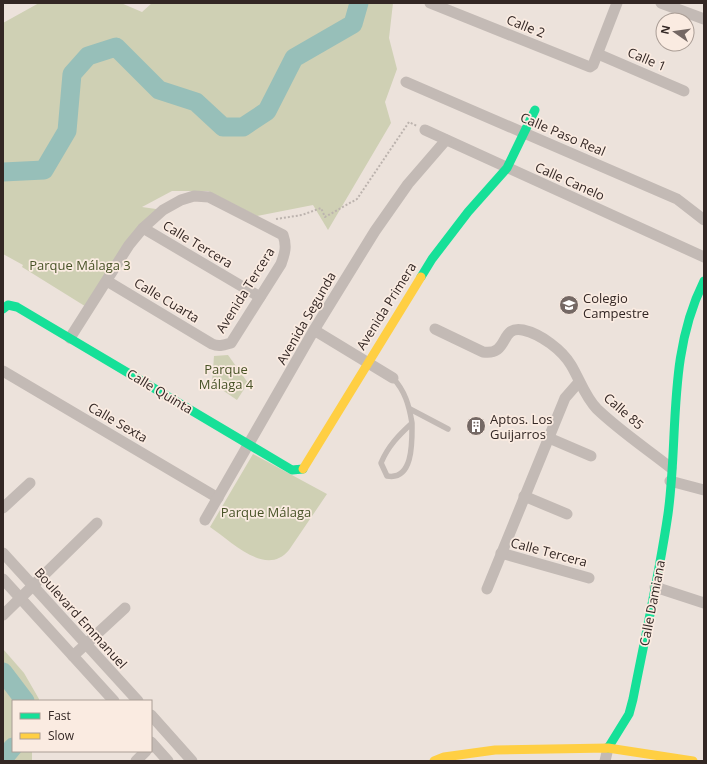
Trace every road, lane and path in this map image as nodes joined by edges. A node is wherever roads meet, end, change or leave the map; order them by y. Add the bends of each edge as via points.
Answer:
1 (430, 3) edge
2 (617, 3) edge
3 (661, 3) edge
4 (704, 19) edge
5 (598, 54) junction
6 (406, 82) dead end
7 (684, 91) dead end
8 (535, 110) dead end
9 (409, 122) dead end
10 (425, 130) dead end
11 (524, 133) junction
12 (446, 140) junction
13 (507, 168) junction
14 (704, 220) edge
15 (261, 223) junction
16 (143, 228) junction
17 (704, 257) edge
18 (107, 281) junction
19 (704, 281) edge
20 (260, 297) junction
21 (3, 309) edge
22 (435, 329) dead end
23 (314, 330) junction
24 (70, 338) junction
25 (212, 344) joint
26 (368, 363) junction
27 (3, 372) edge
28 (393, 378) joint
29 (579, 382) junction
30 (410, 410) junction
31 (412, 423) junction
32 (448, 429) dead end
33 (549, 438) junction
34 (249, 444) junction
35 (591, 456) dead end
36 (671, 468) junction
37 (304, 469) joint
38 (670, 482) junction
39 (30, 483) dead end
40 (704, 490) edge
41 (524, 496) junction
42 (218, 498) junction
43 (3, 508) edge
44 (567, 514) dead end
45 (205, 520) dead end
46 (97, 523) dead end
47 (3, 553) edge
48 (501, 553) junction
49 (589, 578) dead end
50 (3, 579) edge
51 (33, 586) junction
52 (487, 588) dead end
53 (655, 588) junction
54 (21, 598) junction
55 (704, 603) edge
56 (125, 608) dead end
57 (3, 615) edge
58 (86, 644) junction
59 (74, 656) junction
60 (113, 700) edge
61 (137, 700) edge
62 (152, 717) edge
63 (166, 732) junction
64 (152, 744) edge
65 (152, 748) edge
66 (608, 748) junction
67 (144, 752) edge
68 (136, 761) edge
69 (168, 761) edge
70 (192, 761) edge
71 (434, 761) edge
72 (606, 761) edge
73 (693, 761) edge

1 - 5 street, Calle 2 via 590,67
2 - 5 street
3 - 4 street
5 - 7 street, Calle 1
6 - 11 street, Calle Paso Real
8 - 11 street, Avenida Primera
9 - 15 path via 357,199 325,217 321,208 283,218 267,216
10 - 12 street, Calle Canelo
11 - 13 street, Avenida Primera
11 - 14 street, Calle Paso Real via 677,199
12 - 13 street, Calle Canelo
12 - 23 street, Avenida Segunda via 408,184 375,231
13 - 17 street, Calle Canelo
13 - 26 street, Avenida Primera via 468,212 432,259
15 - 16 street via 209,197 194,196 163,210
15 - 20 street, Avenida Tercera via 283,235 286,251
16 - 18 street via 129,245
16 - 20 street, Calle Tercera
18 - 24 street
18 - 25 street, Calle Cuarta
19 - 36 street, Calle Damiana via 691,309 682,344
20 - 25 street, Avenida Tercera via 231,343 217,346
21 - 24 street, Calle Quinta via 8,305 17,307
22 - 29 street, Calle 85 via 483,352 494,353 510,332 516,329 533,332 564,356
23 - 26 street
23 - 34 street, Avenida Segunda
24 - 34 street, Calle Quinta
26 - 28 street
26 - 37 street, Avenida Primera
27 - 42 street, Calle Sexta
28 - 30 lane via 404,392
29 - 33 street via 565,398
29 - 36 street, Calle 85 via 596,408
30 - 31 lane
30 - 32 lane
31 - 31 lane via 411,454 407,465 401,473 392,477 387,476 381,463 386,451
33 - 35 street
33 - 41 street
34 - 37 street, Calle Quinta via 292,470
34 - 42 street, Avenida Segunda
36 - 38 street, Calle Damiana
38 - 40 street
38 - 53 street, Calle Damiana via 668,513
39 - 43 street
41 - 44 street
41 - 48 street
42 - 45 street, Avenida Segunda
46 - 51 street
47 - 51 street, Boulevard Emmanuel
48 - 49 street, Calle Tercera
48 - 52 street
50 - 54 street
51 - 54 street
51 - 58 street, Boulevard Emmanuel
53 - 55 street
53 - 66 street, Calle Damiana via 629,714
54 - 57 street
54 - 59 street
56 - 58 street
58 - 59 street
58 - 61 street, Boulevard Emmanuel
59 - 60 street
62 - 63 street
63 - 64 street
63 - 70 street
65 - 69 street
66 - 71 street via 495,750 444,757
66 - 72 street
66 - 73 street
67 - 68 street

